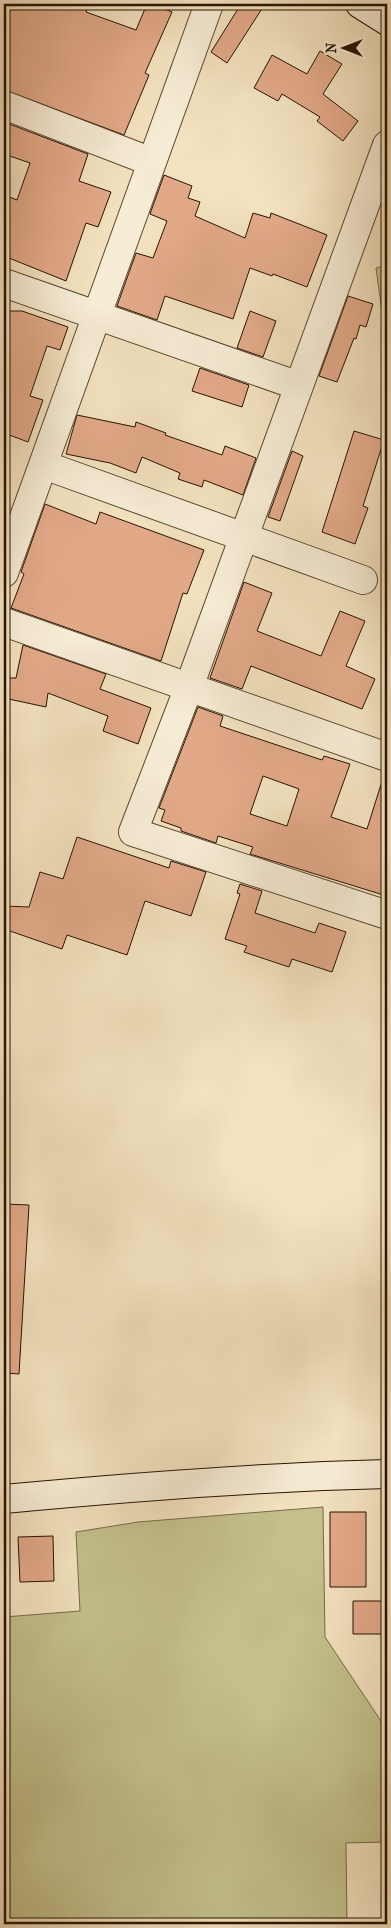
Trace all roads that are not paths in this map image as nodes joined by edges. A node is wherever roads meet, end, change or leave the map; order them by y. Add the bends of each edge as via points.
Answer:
1 (209, 4) edge
2 (360, 4) edge
3 (387, 21) edge
4 (4, 106) edge
5 (387, 144) edge
6 (152, 162) junction
7 (4, 283) edge
8 (97, 316) junction
9 (299, 386) junction
10 (44, 465) junction
11 (244, 538) junction
12 (4, 573) edge
13 (363, 580) dead end
14 (4, 622) edge
15 (189, 687) junction
16 (387, 757) edge
17 (387, 915) edge
18 (387, 1474) edge
19 (4, 1499) edge

1 - 6 street
2 - 3 street
4 - 6 street
5 - 9 street
6 - 8 street
7 - 8 street
8 - 9 street
8 - 10 street
9 - 11 street
10 - 11 street
10 - 12 street
11 - 13 street
11 - 15 street
14 - 15 street
15 - 16 street
15 - 17 street via 133,832
18 - 19 street via 213,1481

